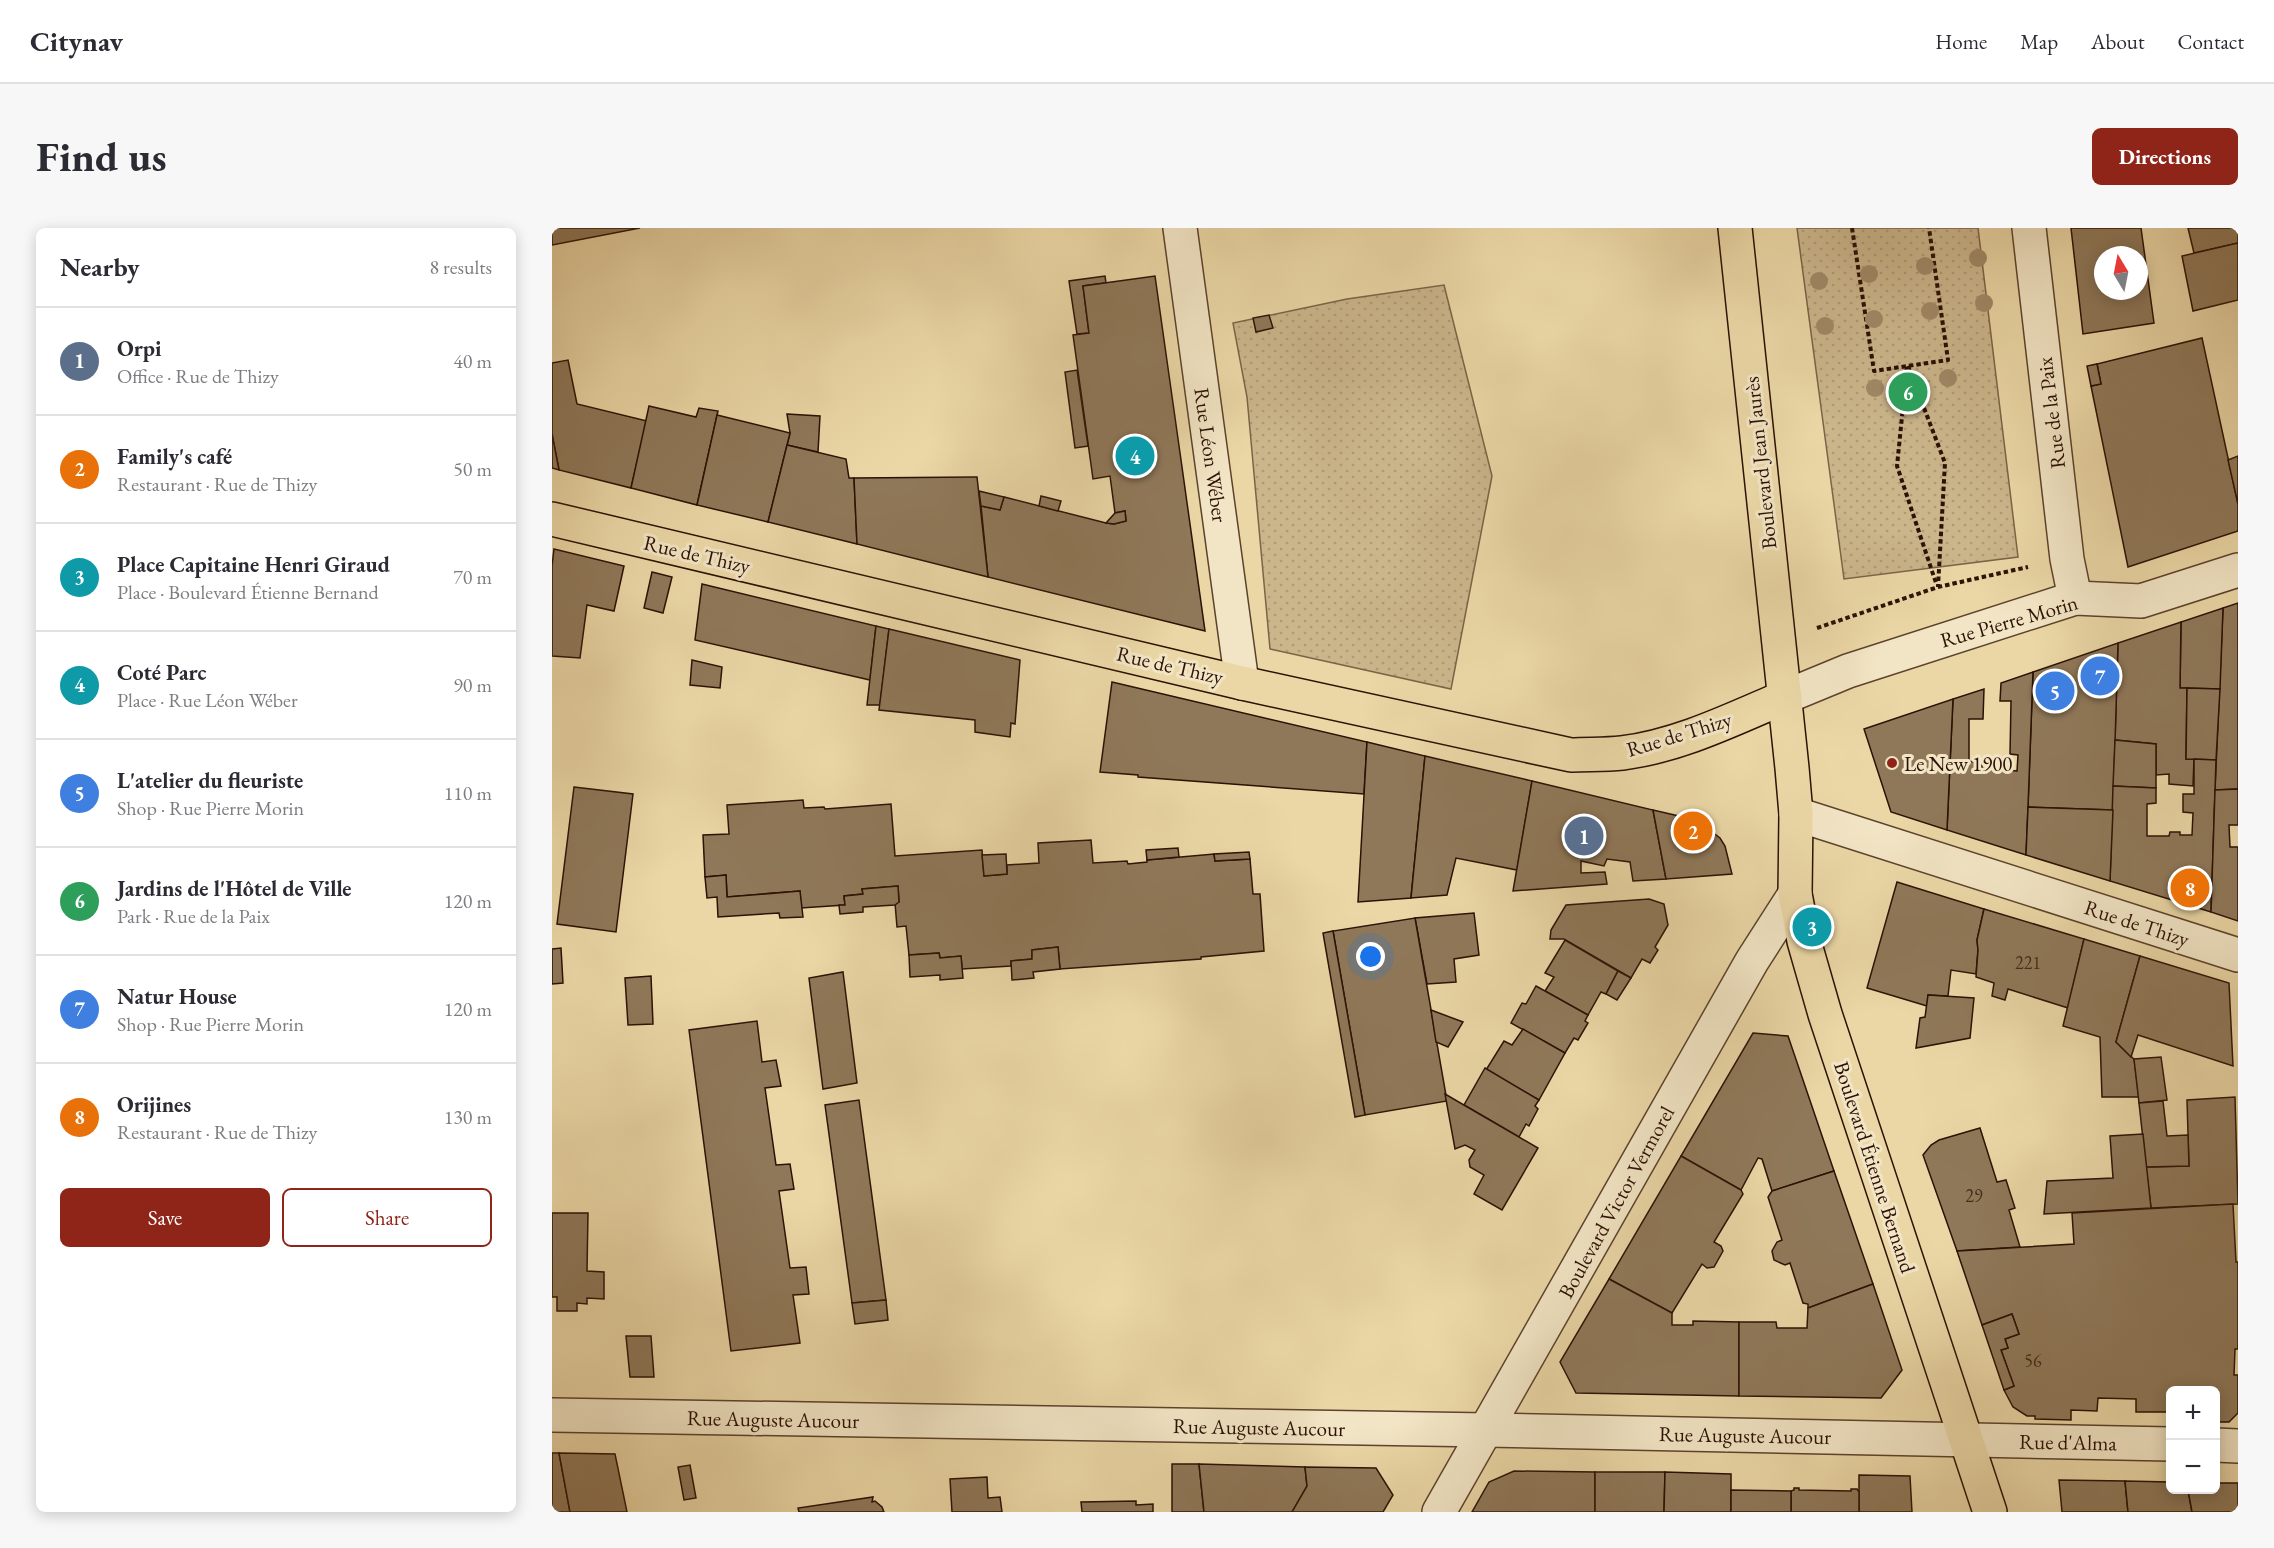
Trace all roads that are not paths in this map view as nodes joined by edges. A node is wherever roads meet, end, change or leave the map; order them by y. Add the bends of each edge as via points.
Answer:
1 (1179, 228) edge
2 (1735, 228) edge
3 (2029, 228) edge
4 (552, 519) edge
5 (2238, 570) edge
6 (2075, 598) junction
7 (1242, 682) junction
8 (1785, 697) junction
9 (1796, 814) junction
10 (1795, 894) junction
11 (2238, 955) edge
12 (552, 1415) edge
13 (1487, 1430) junction
14 (1966, 1439) junction
15 (2166, 1444) edge
16 (2220, 1445) edge
17 (2238, 1446) edge
18 (1439, 1512) edge
19 (1990, 1512) edge

1 - 7 street, Rue Léon Wéber
2 - 8 main road, Boulevard Jean Jaurès
3 - 6 street, Rue de la Paix via 2067,559
4 - 7 main road, Rue de Thizy
5 - 6 street, Rue Pierre Morin via 2141,601
6 - 8 street, Rue Pierre Morin via 1848,671
7 - 8 main road, Rue de Thizy via 1571,755 1623,752 1674,741
8 - 9 main road, Boulevard Jean Jaurès
9 - 10 main road, Boulevard Étienne Bernand
9 - 11 street, Rue de Thizy
10 - 13 street, Boulevard Victor Vermorel via 1745,973
10 - 14 main road, Boulevard Étienne Bernand via 1825,1014
12 - 13 street, Rue Auguste Aucour
13 - 14 street, Rue Auguste Aucour
13 - 18 street, Boulevard Victor Vermorel
14 - 15 street, Rue d'Alma
14 - 19 main road, Boulevard Étienne Bernand
16 - 17 street

